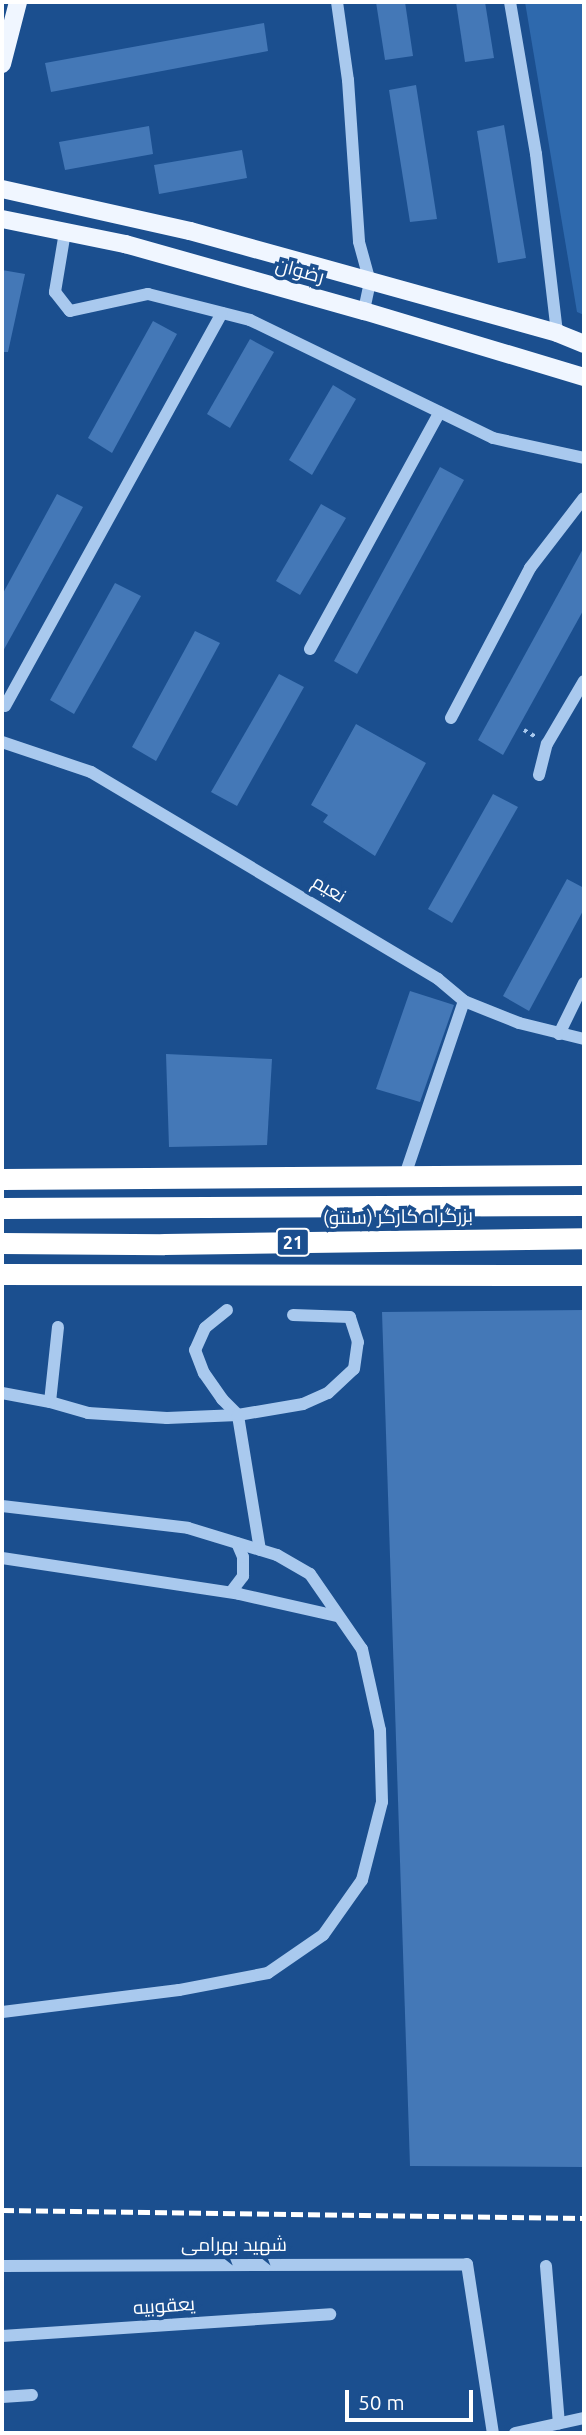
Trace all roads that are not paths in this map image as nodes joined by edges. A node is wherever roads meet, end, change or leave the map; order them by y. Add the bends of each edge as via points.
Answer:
1 (18, 2) edge
2 (337, 2) edge
3 (510, 2) edge
4 (2, 64) edge
5 (2, 189) edge
6 (2, 219) edge
7 (65, 232) junction
8 (370, 282) junction
9 (364, 311) junction
10 (222, 313) junction
11 (557, 333) junction
12 (584, 344) edge
13 (584, 377) edge
14 (440, 412) junction
15 (584, 458) edge
16 (584, 498) edge
17 (310, 649) dead end
18 (584, 681) edge
19 (5, 706) dead end
20 (451, 718) dead end
21 (2, 743) edge
22 (539, 775) dead end
23 (584, 983) edge
24 (464, 1001) junction
25 (559, 1034) junction
26 (584, 1039) edge
27 (405, 1175) junction
28 (584, 1175) edge
29 (2, 1179) edge
30 (584, 1205) edge
31 (2, 1208) edge
32 (584, 1238) edge
33 (2, 1243) edge
34 (2, 1274) edge
35 (584, 1275) edge
36 (227, 1310) dead end
37 (293, 1315) dead end
38 (58, 1327) dead end
39 (2, 1392) edge
40 (50, 1402) junction
41 (238, 1415) junction
42 (2, 1506) edge
43 (237, 1543) junction
44 (260, 1550) junction
45 (2, 1558) edge
46 (230, 1592) junction
47 (337, 1616) junction
48 (2, 2012) edge
49 (2, 2266) edge
50 (546, 2266) dead end
51 (330, 2314) dead end
52 (2, 2336) edge
53 (32, 2395) dead end
54 (2, 2397) edge
55 (584, 2418) edge
56 (559, 2423) junction
57 (493, 2433) edge
58 (515, 2433) edge

1 - 4 main road
2 - 8 street via 348,80 359,242
3 - 11 street via 536,154
5 - 8 main road, رضوان via 190,232
6 - 7 main road, رضوان
7 - 9 main road, رضوان via 125,244
7 - 10 street via 55,292 70,311 148,295
8 - 9 street
8 - 11 main road, رضوان
9 - 13 main road, رضوان
10 - 14 street via 250,320
10 - 19 street
11 - 12 main road, رضوان
14 - 15 street via 493,438
14 - 17 street
16 - 20 street via 530,568
18 - 22 street via 547,744
21 - 24 street, نعیم via 91,772 416,965
23 - 25 street
24 - 25 street
24 - 27 street
25 - 26 street
27 - 28 highway
27 - 29 highway
30 - 31 highway, بزرگراه کارگر (سنتو) / 21
32 - 33 highway, بزرگراه کارگر (سنتو) / 21
34 - 35 highway
36 - 41 street via 205,1328 195,1350 204,1373
37 - 41 street via 350,1317 358,1342 354,1369 328,1393 303,1404
38 - 40 street
39 - 40 street
40 - 41 street via 88,1413 167,1419
41 - 44 street
42 - 43 street via 188,1528
43 - 44 street
43 - 46 street via 243,1576
44 - 47 street via 310,1574
45 - 46 street
46 - 47 street
47 - 48 street via 362,1649 380,1730 382,1802 362,1880 323,1935 268,1973 179,1990
49 - 57 street, شهید بهرامی via 467,2263
50 - 56 street
51 - 52 street, یعقوبیه
53 - 54 street
55 - 56 street
56 - 58 street

